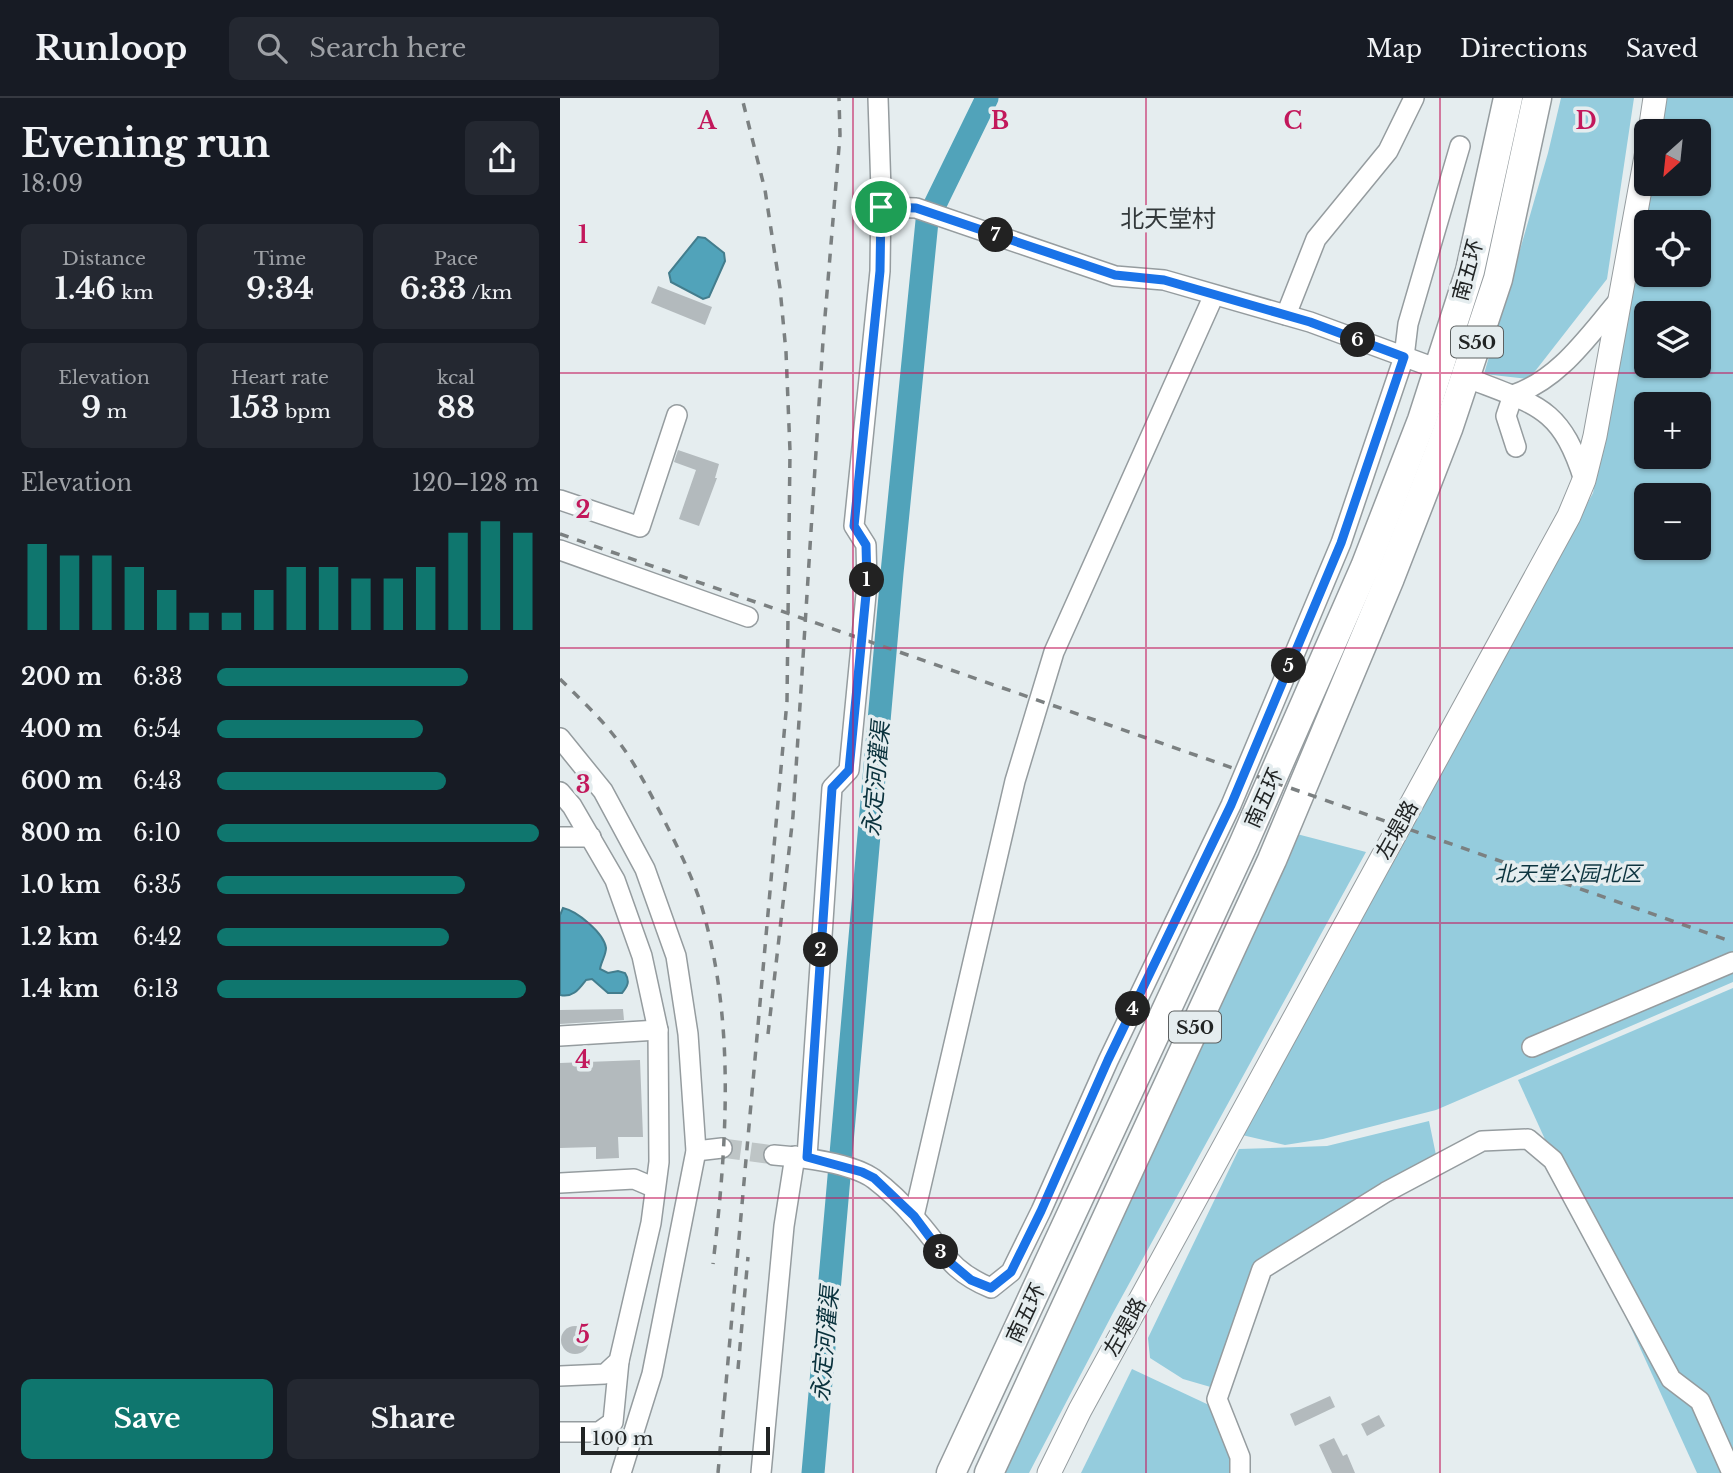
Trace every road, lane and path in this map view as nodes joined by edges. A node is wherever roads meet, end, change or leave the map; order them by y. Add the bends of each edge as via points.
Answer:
1 (878, 98) edge
2 (1414, 98) edge
3 (1507, 98) edge
4 (1537, 98) edge
5 (1655, 98) edge
6 (1652, 119) edge
7 (1460, 146) dead end
8 (1639, 196) edge
9 (881, 207) junction
10 (1214, 295) junction
11 (1620, 299) junction
12 (1286, 315) junction
13 (1404, 357) junction
14 (1427, 365) dead end
15 (1478, 382) dead end
16 (1513, 395) junction
17 (677, 415) dead end
18 (1516, 447) dead end
19 (1584, 480) junction
20 (560, 500) edge
21 (560, 550) edge
22 (748, 617) dead end
23 (560, 738) edge
24 (560, 792) edge
25 (560, 837) edge
26 (590, 837) junction
27 (1733, 962) edge
28 (658, 1030) junction
29 (560, 1036) edge
30 (1532, 1047) dead end
31 (722, 1148) tunnel mouth
32 (696, 1151) junction
33 (774, 1155) tunnel mouth
34 (803, 1157) junction
35 (560, 1183) edge
36 (655, 1188) junction
37 (914, 1216) junction
38 (651, 1223) junction
39 (679, 1230) junction
40 (619, 1361) junction
41 (560, 1376) edge
42 (560, 1432) edge
43 (621, 1473) edge
44 (761, 1473) edge
45 (951, 1473) edge
46 (989, 1473) edge
47 (1049, 1473) edge
48 (1240, 1473) edge
49 (1732, 1473) edge

1 - 9 street
2 - 12 street via 1388,151 1316,239
3 - 45 highway, 南五环 / S50 via 1470,271 1422,420 1365,567 1243,845
4 - 46 highway, 南五环 / S50 via 1498,279 1448,429 1390,578 1272,860
5 - 6 main road
7 - 13 street via 1408,324
8 - 11 main road, 左堤路
9 - 10 street via 916,208 1115,275 1164,280
9 - 34 street via 880,271 854,526 866,545 867,584 849,770 832,788
10 - 12 street
10 - 37 street via 1054,652 1015,781
11 - 16 street via 1561,367 1538,385
11 - 19 main road, 左堤路
12 - 13 street
13 - 14 street
13 - 37 street via 1341,543 1231,805 1011,1272 991,1288 971,1280 946,1259
15 - 16 street
16 - 18 street via 1506,416
16 - 19 street via 1554,421 1567,437
17 - 20 street via 640,527
19 - 47 main road, 左堤路 via 1550,551
21 - 22 street
23 - 32 street via 603,791 645,869 676,956 688,1034
24 - 26 street
25 - 26 street
26 - 28 street via 619,891 642,956
27 - 30 street
28 - 29 street
28 - 36 street via 659,1162
31 - 32 street
32 - 39 street
33 - 34 street
34 - 37 street via 874,1178
34 - 44 street via 784,1226
35 - 36 street via 634,1179
36 - 38 street
38 - 39 street
38 - 40 street
39 - 43 street via 652,1374
40 - 41 street via 605,1374
40 - 42 street via 613,1422 599,1432
48 - 49 street via 1240,1457 1217,1399 1262,1269 1386,1192 1482,1141 1528,1139 1553,1160 1671,1379 1700,1401

